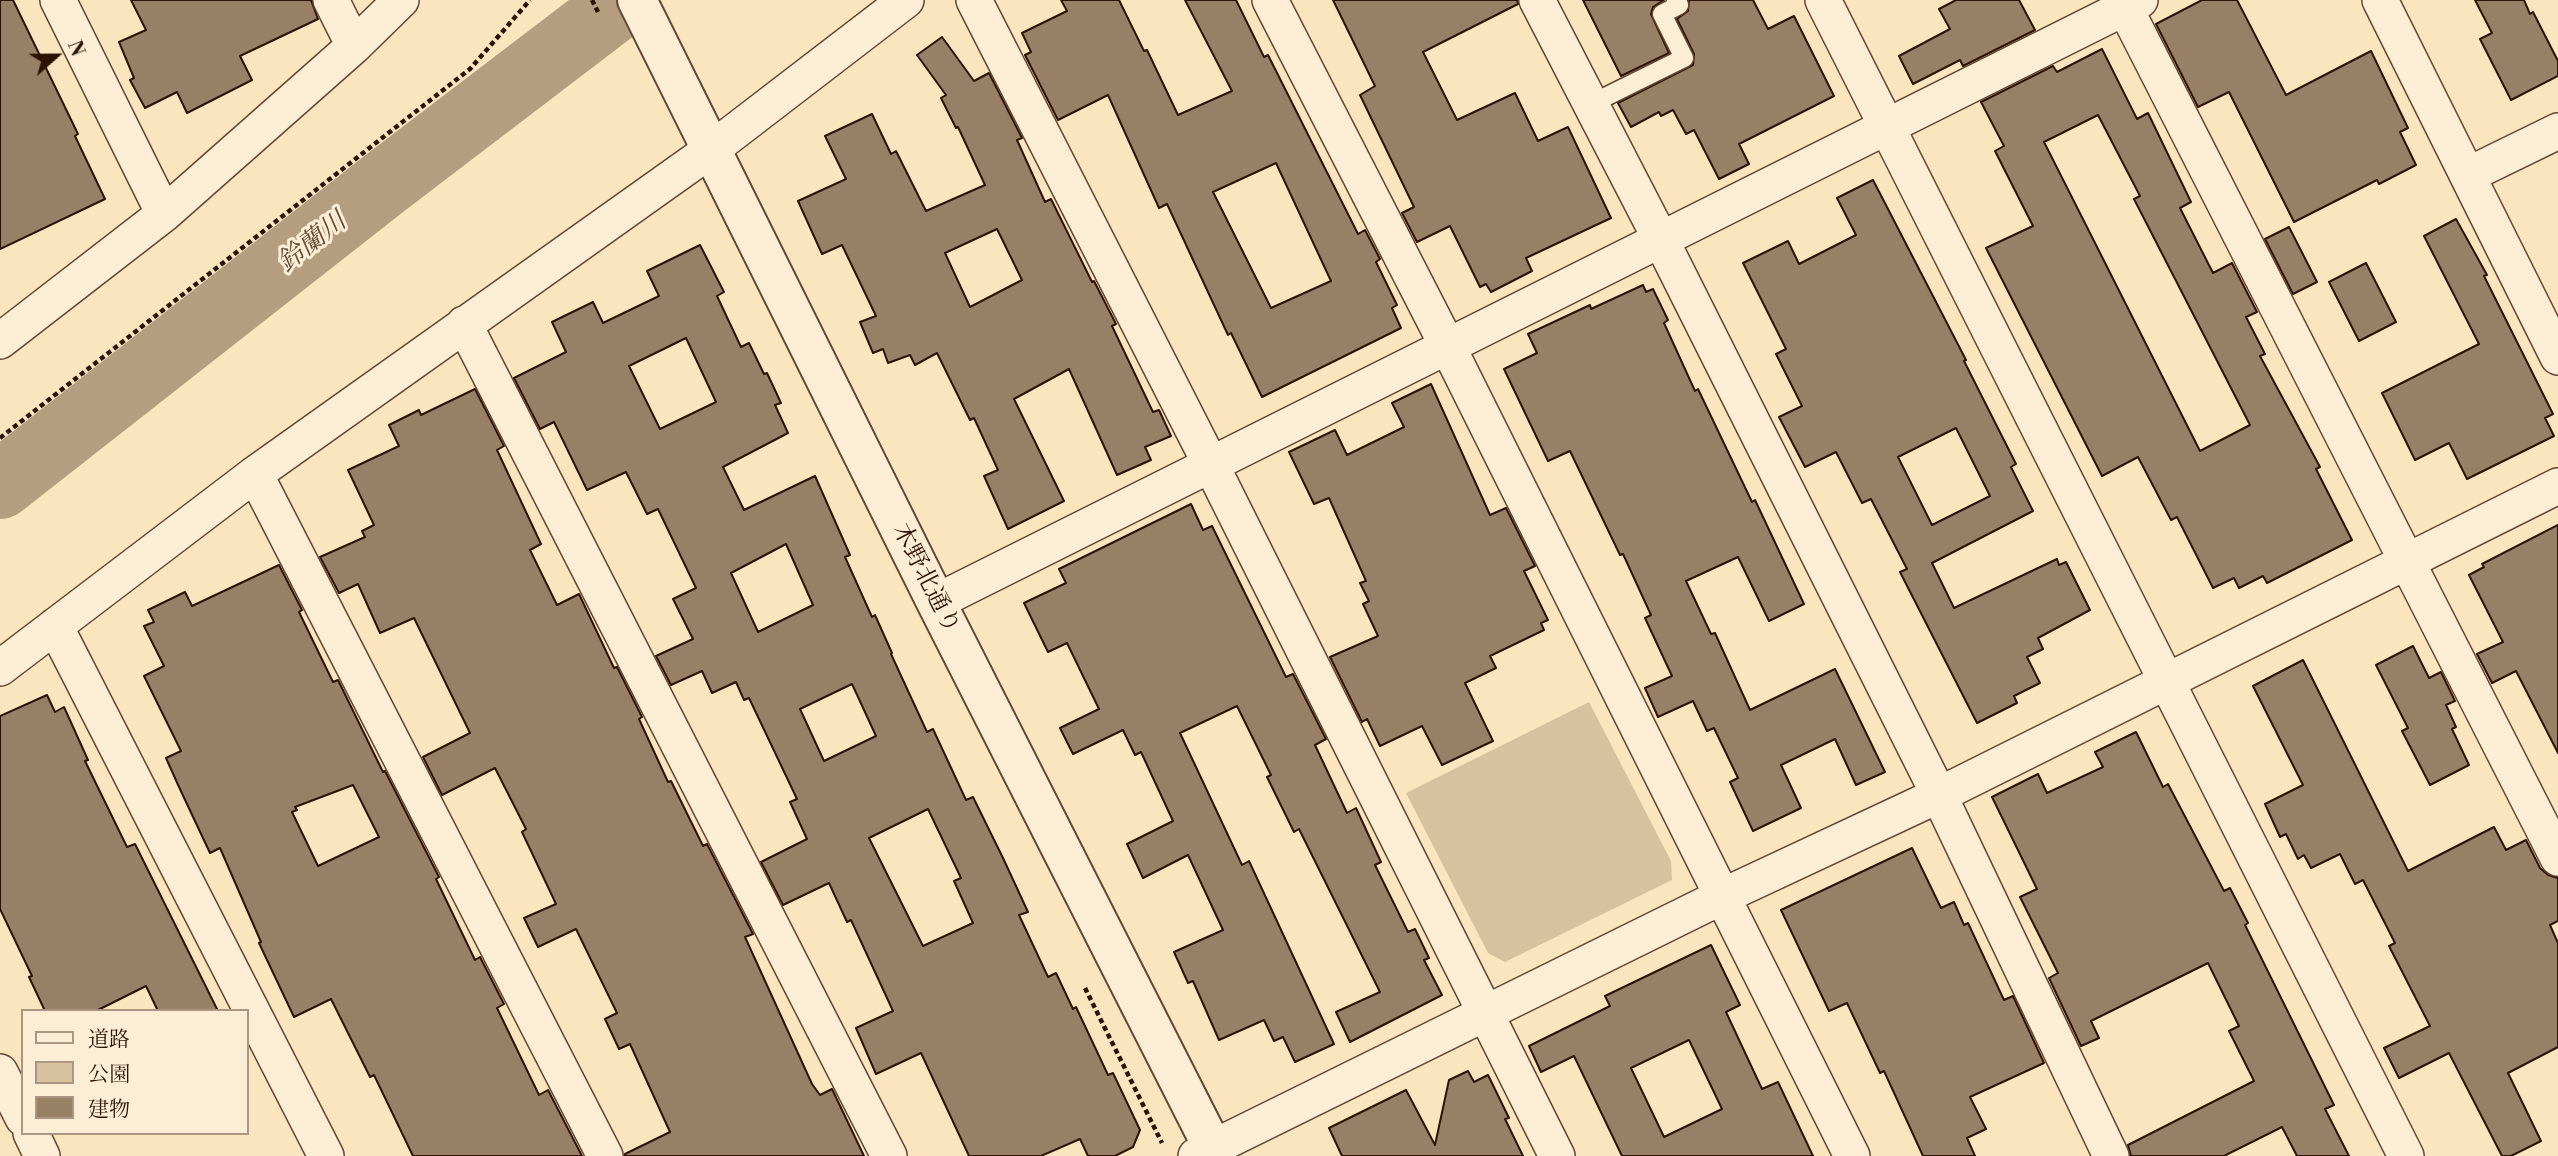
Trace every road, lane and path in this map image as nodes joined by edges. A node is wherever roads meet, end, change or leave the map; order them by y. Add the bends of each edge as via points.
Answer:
1 (58, 0) edge
2 (331, 0) edge
3 (401, 0) edge
4 (530, 0) edge
5 (637, 0) edge
6 (906, 0) edge
7 (974, 0) edge
8 (1270, 0) edge
9 (1537, 0) edge
10 (1676, 0) edge
11 (1824, 0) edge
12 (2380, 0) edge
13 (2129, 3) edge
14 (354, 46) junction
15 (1591, 104) junction
16 (1887, 127) junction
17 (2558, 131) edge
18 (712, 149) junction
19 (2468, 175) junction
20 (164, 214) junction
21 (1661, 240) junction
22 (464, 324) junction
23 (0, 341) edge
24 (1448, 347) junction
25 (2558, 357) edge
26 (0, 438) edge
27 (1211, 465) junction
28 (255, 474) junction
29 (2558, 486) edge
30 (2407, 562) junction
31 (936, 602) junction
32 (55, 626) junction
33 (0, 668) edge
34 (2167, 681) junction
35 (1939, 795) junction
36 (2558, 858) edge
37 (1721, 897) junction
38 (1485, 1013) junction
39 (0, 1072) edge
40 (21, 1114) edge
41 (32, 1135) edge
42 (1209, 1153) edge
43 (42, 1156) edge
44 (326, 1156) edge
45 (605, 1156) edge
46 (890, 1156) edge
47 (1557, 1156) edge
48 (1852, 1156) edge
49 (2111, 1156) edge
50 (2406, 1156) edge

1 - 20 street
2 - 14 street
3 - 14 street
4 - 26 path via 470,69
5 - 18 street, 木野北通り
6 - 18 street
7 - 27 street
8 - 24 street
9 - 15 street
10 - 15 lane via 1679,5 1661,14 1684,58
11 - 16 street
12 - 19 street
13 - 16 street
13 - 30 street
14 - 20 street
15 - 21 street
16 - 21 street
16 - 34 street
17 - 19 street
18 - 22 street
18 - 31 street, 木野北通り
19 - 25 street
20 - 23 street
21 - 24 street
21 - 35 street
22 - 28 street
22 - 46 street
24 - 27 street
24 - 37 street
27 - 31 street
27 - 38 street
28 - 32 street
28 - 45 street
29 - 30 street
30 - 34 street
30 - 36 street
31 - 42 street, 木野北通り
32 - 33 street
32 - 44 street
34 - 35 street
34 - 50 street
35 - 37 street
35 - 49 street
37 - 38 street
37 - 48 street
38 - 42 street
38 - 47 street
39 - 40 street
41 - 43 street

